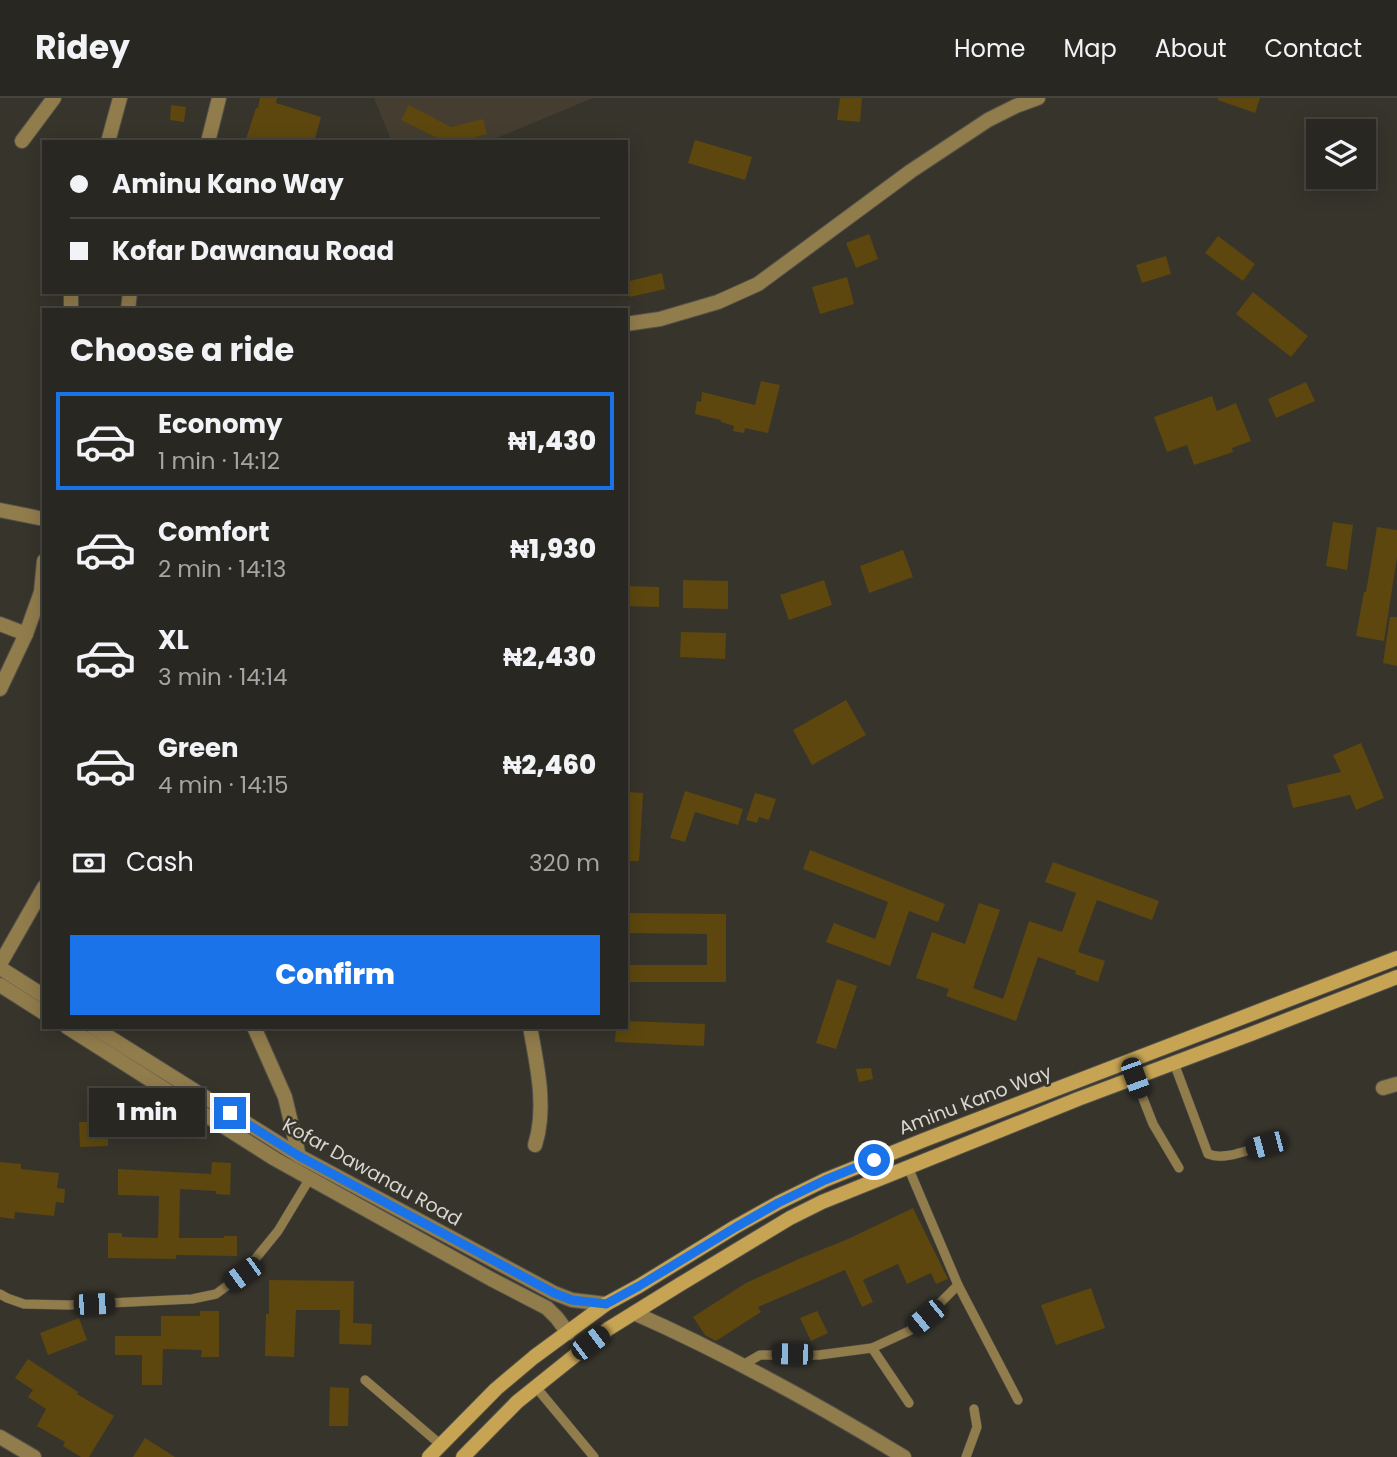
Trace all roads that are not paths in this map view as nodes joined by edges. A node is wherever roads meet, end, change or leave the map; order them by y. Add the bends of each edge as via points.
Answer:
1 (54, 98) edge
2 (120, 98) edge
3 (219, 98) edge
4 (1038, 98) edge
5 (109, 140) edge
6 (208, 140) edge
7 (22, 141) dead end
8 (628, 324) edge
9 (0, 510) edge
10 (42, 519) edge
11 (42, 582) edge
12 (0, 624) edge
13 (26, 635) junction
14 (0, 689) edge
15 (42, 891) edge
16 (1397, 958) edge
17 (0, 966) edge
18 (1397, 977) edge
19 (0, 985) edge
20 (42, 995) edge
21 (42, 1012) edge
22 (70, 1029) edge
23 (96, 1029) edge
24 (255, 1029) edge
25 (530, 1029) edge
26 (1174, 1063) junction
27 (1135, 1078) junction
28 (1072, 1082) junction
29 (1078, 1099) junction
30 (535, 1145) dead end
31 (1266, 1145) dead end
32 (299, 1156) junction
33 (908, 1167) junction
34 (1179, 1168) dead end
35 (310, 1178) junction
36 (958, 1285) junction
37 (0, 1294) edge
38 (606, 1304) junction
39 (634, 1312) junction
40 (568, 1333) junction
41 (872, 1348) junction
42 (741, 1366) junction
43 (365, 1380) dead end
44 (535, 1385) junction
45 (1018, 1400) dead end
46 (909, 1403) dead end
47 (974, 1409) dead end
48 (0, 1437) edge
49 (440, 1445) junction
50 (34, 1457) edge
51 (429, 1457) edge
52 (463, 1457) edge
53 (594, 1457) edge
54 (904, 1457) edge
55 (966, 1457) edge

1 - 7 street
2 - 5 street
3 - 6 street
4 - 8 street via 988,120 911,171 758,284 718,302
9 - 10 street
11 - 13 street
12 - 13 street
13 - 14 street
15 - 17 street
16 - 28 main road, Aminu Kano Way
17 - 20 street
18 - 26 main road, Aminu Kano Way
19 - 21 street
22 - 35 street, Kofar Dawanau Road
23 - 32 street, Kofar Dawanau Road
24 - 32 street via 285,1097
25 - 30 street via 541,1120
26 - 27 main road, Aminu Kano Way
26 - 31 lane via 1209,1154 1223,1156
27 - 29 main road, Aminu Kano Way
27 - 34 lane via 1153,1124
28 - 29 main road
28 - 38 main road, Aminu Kano Way via 825,1180
29 - 33 main road, Aminu Kano Way
32 - 38 street, Kofar Dawanau Road via 554,1293
33 - 36 lane
33 - 39 main road, Aminu Kano Way via 790,1218
35 - 37 lane via 278,1231 243,1274 216,1294 69,1305 23,1304
35 - 40 street, Kofar Dawanau Road via 547,1308
36 - 41 lane via 909,1331
36 - 45 lane
38 - 40 main road, Aminu Kano Way
39 - 42 street
39 - 44 main road, Aminu Kano Way
40 - 49 main road, Aminu Kano Way via 496,1389
41 - 42 lane via 819,1355 767,1354
41 - 46 lane
42 - 54 street
43 - 49 lane
44 - 52 main road, Aminu Kano Way
44 - 53 lane
47 - 55 lane via 977,1427
48 - 50 street
49 - 51 main road, Aminu Kano Way

